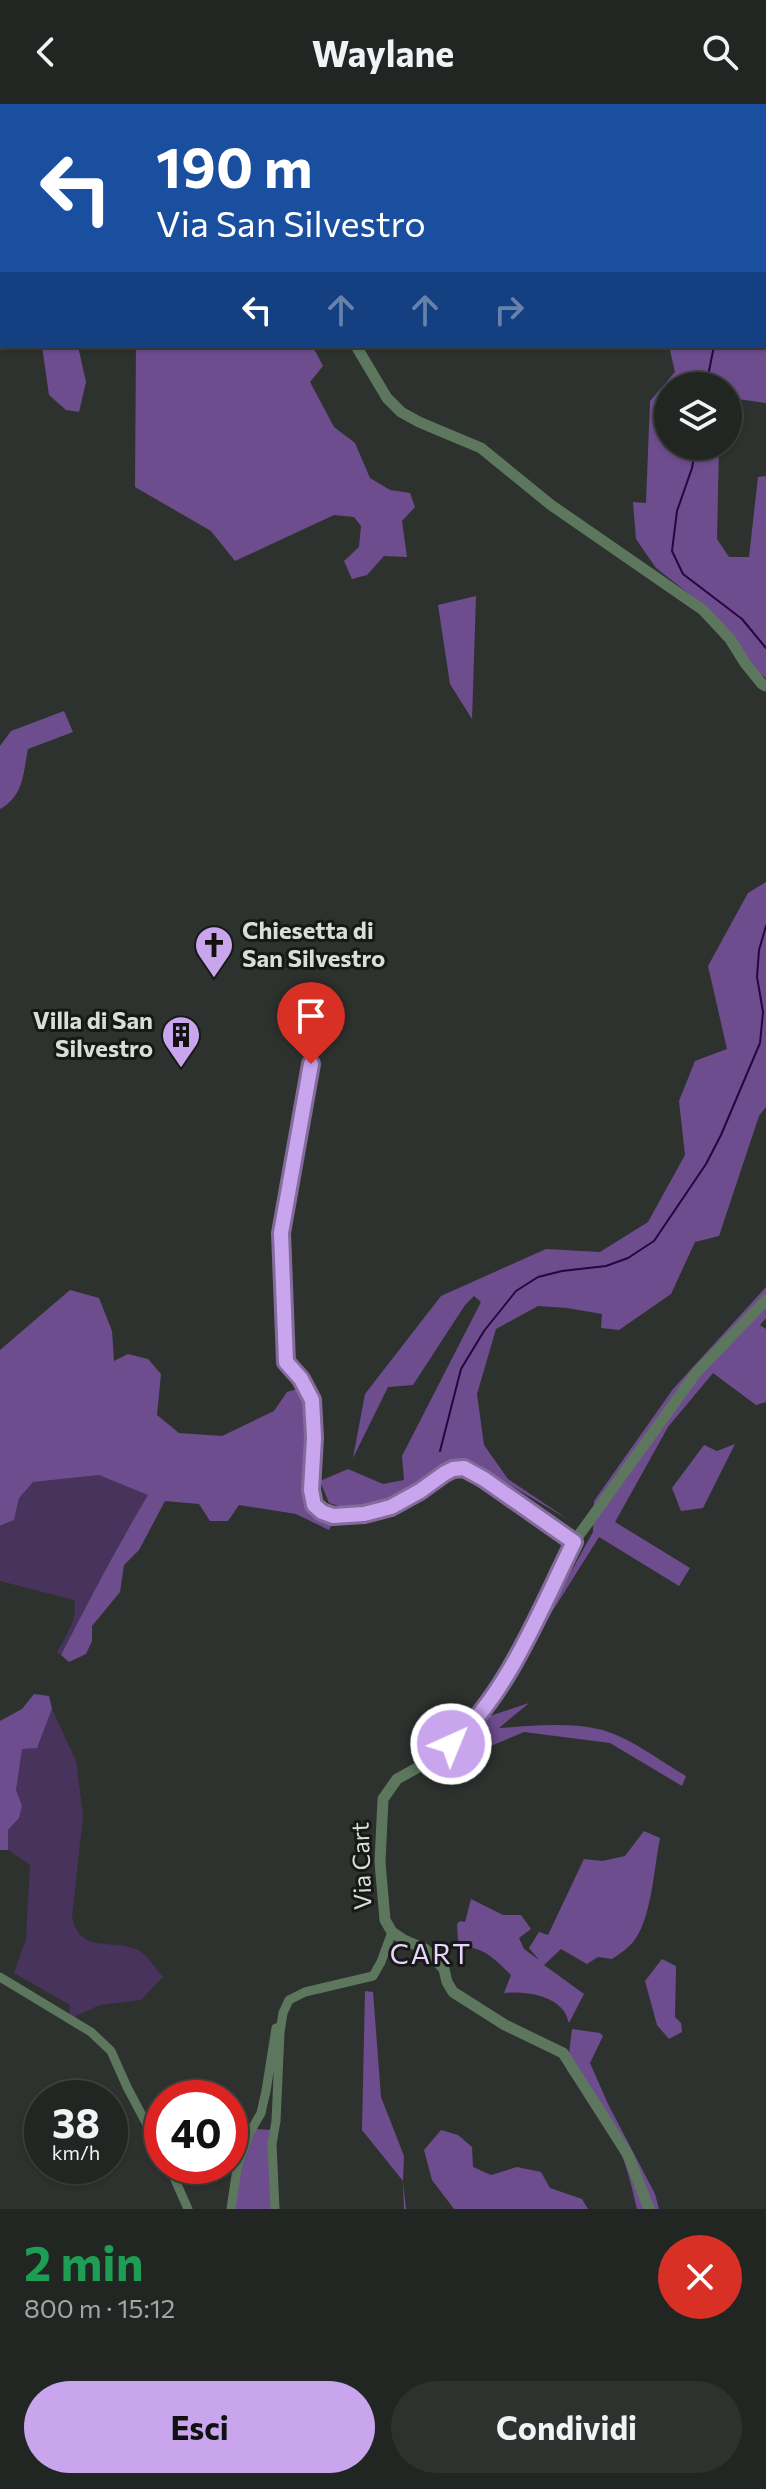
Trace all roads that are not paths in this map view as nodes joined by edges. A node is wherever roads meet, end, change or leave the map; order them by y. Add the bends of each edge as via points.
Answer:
1 (357, 348) edge
2 (766, 686) edge
3 (311, 1064) dead end
4 (766, 1300) edge
5 (574, 1542) junction
6 (392, 1932) junction
7 (0, 1977) edge
8 (289, 2000) junction
9 (144, 2119) edge
10 (177, 2184) edge
11 (188, 2207) edge
12 (174, 2209) edge
13 (231, 2209) edge
14 (275, 2209) edge
15 (649, 2209) edge

1 - 2 street via 401,412 481,448 568,517 703,610
3 - 5 street via 281,1233 286,1362 312,1400 314,1505 333,1516 364,1514 391,1507 445,1473 464,1468
4 - 5 street, Via Cart via 696,1373
5 - 6 street, Via Cart via 501,1686 467,1730 435,1758 397,1779 383,1799 380,1862 385,1920
6 - 8 street via 373,1976
6 - 15 street, Via Cart via 425,1949 444,1969 453,1992 563,2053 628,2155
7 - 9 street via 91,2032 111,2051
8 - 13 street via 273,2039 261,2113 244,2147
8 - 14 street via 280,2032 272,2144
10 - 11 street
11 - 12 street

